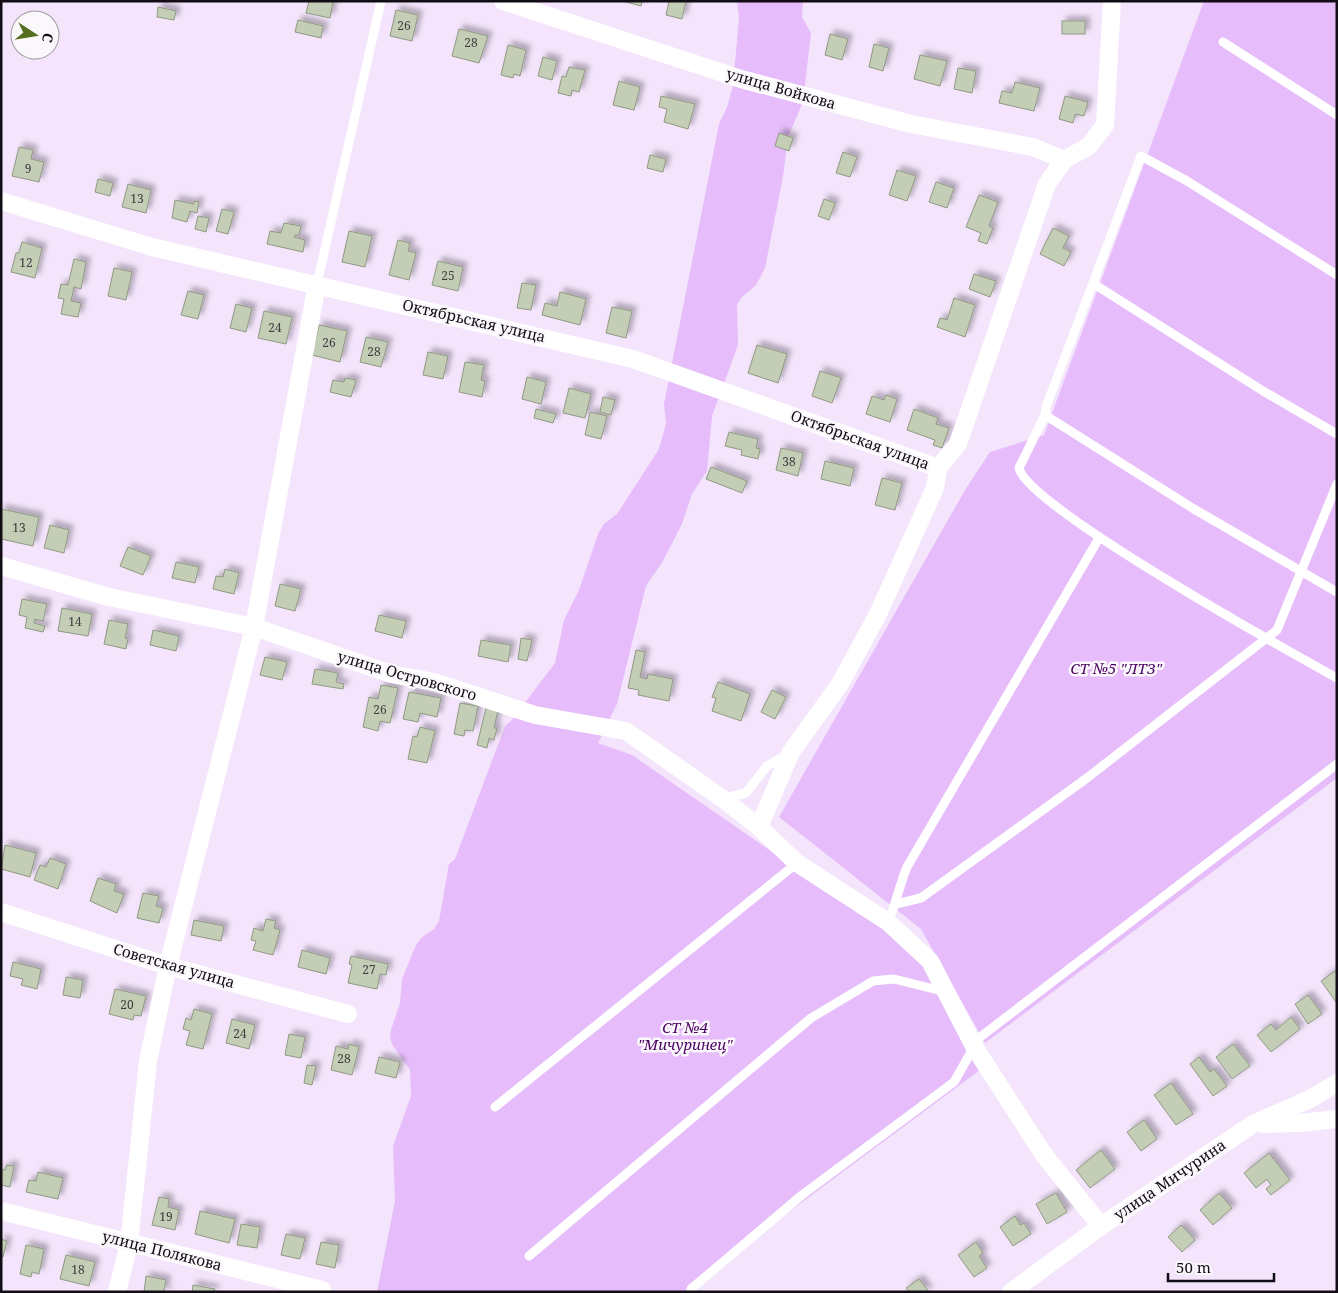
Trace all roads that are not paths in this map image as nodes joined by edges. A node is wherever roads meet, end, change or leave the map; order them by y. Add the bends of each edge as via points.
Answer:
1 (381, 1) edge
2 (503, 1) edge
3 (1112, 1) edge
4 (1224, 42) dead end
5 (1337, 115) edge
6 (1064, 160) junction
7 (1, 201) edge
8 (1337, 275) edge
9 (317, 284) junction
10 (1094, 284) junction
11 (1045, 415) junction
12 (1337, 434) edge
13 (938, 468) junction
14 (1337, 484) edge
15 (1099, 538) junction
16 (1, 566) edge
17 (1302, 570) junction
18 (1337, 592) edge
19 (254, 627) junction
20 (1267, 640) junction
21 (1337, 678) edge
22 (791, 752) junction
23 (1337, 764) edge
24 (723, 799) junction
25 (759, 827) junction
26 (797, 864) junction
27 (896, 904) junction
28 (1, 912) edge
29 (888, 922) junction
30 (168, 966) junction
31 (946, 992) junction
32 (348, 1014) dead end
33 (974, 1048) junction
34 (1337, 1083) edge
35 (495, 1107) dead end
36 (1337, 1119) edge
37 (1253, 1124) junction
38 (1, 1211) edge
39 (1101, 1226) junction
40 (129, 1244) junction
41 (529, 1256) dead end
42 (691, 1289) dead end
43 (322, 1290) dead end
44 (117, 1292) edge
45 (1011, 1292) edge

1 - 9 lane
2 - 6 street, улица Войкова via 759,84 910,124 1033,147
3 - 6 street via 1105,125 1089,146
4 - 5 lane
6 - 13 street via 1047,184 958,444
7 - 9 street, Октябрьская улица via 152,247
8 - 10 lane via 1187,181 1141,156
9 - 13 street, Октябрьская улица via 633,359
9 - 19 street
10 - 11 lane
10 - 12 lane
11 - 15 lane via 1023,456 1020,475 1032,488
11 - 17 lane via 1194,509
13 - 22 street via 935,488 878,614 840,684
14 - 17 lane
15 - 20 lane
15 - 27 lane via 907,867
16 - 19 street, улица Островского via 109,597
17 - 18 lane
17 - 20 lane via 1277,630
19 - 24 street, улица Островского via 391,674 434,682 535,715 626,731
19 - 30 street
20 - 21 lane
20 - 27 lane via 1087,778 921,898
22 - 24 lane via 767,766 746,793
22 - 25 street
23 - 33 lane via 979,1038
24 - 25 street, улица Островского
25 - 26 street, улица Островского
26 - 29 street, улица Островского
26 - 35 lane
27 - 29 lane
28 - 30 street, Советская улица
29 - 31 street, улица Островского via 930,961
30 - 32 street, Советская улица
30 - 40 street via 148,1061
31 - 33 street, улица Островского
31 - 41 lane via 894,980 873,981 811,1018
33 - 39 street, улица Островского via 1044,1155
33 - 42 lane via 954,1082 802,1196
34 - 37 street, улица Мичурина via 1310,1099
36 - 37 street
37 - 39 street, улица Мичурина
38 - 40 street, улица Полякова
39 - 45 street, улица Мичурина
40 - 43 street, улица Полякова
40 - 44 street

